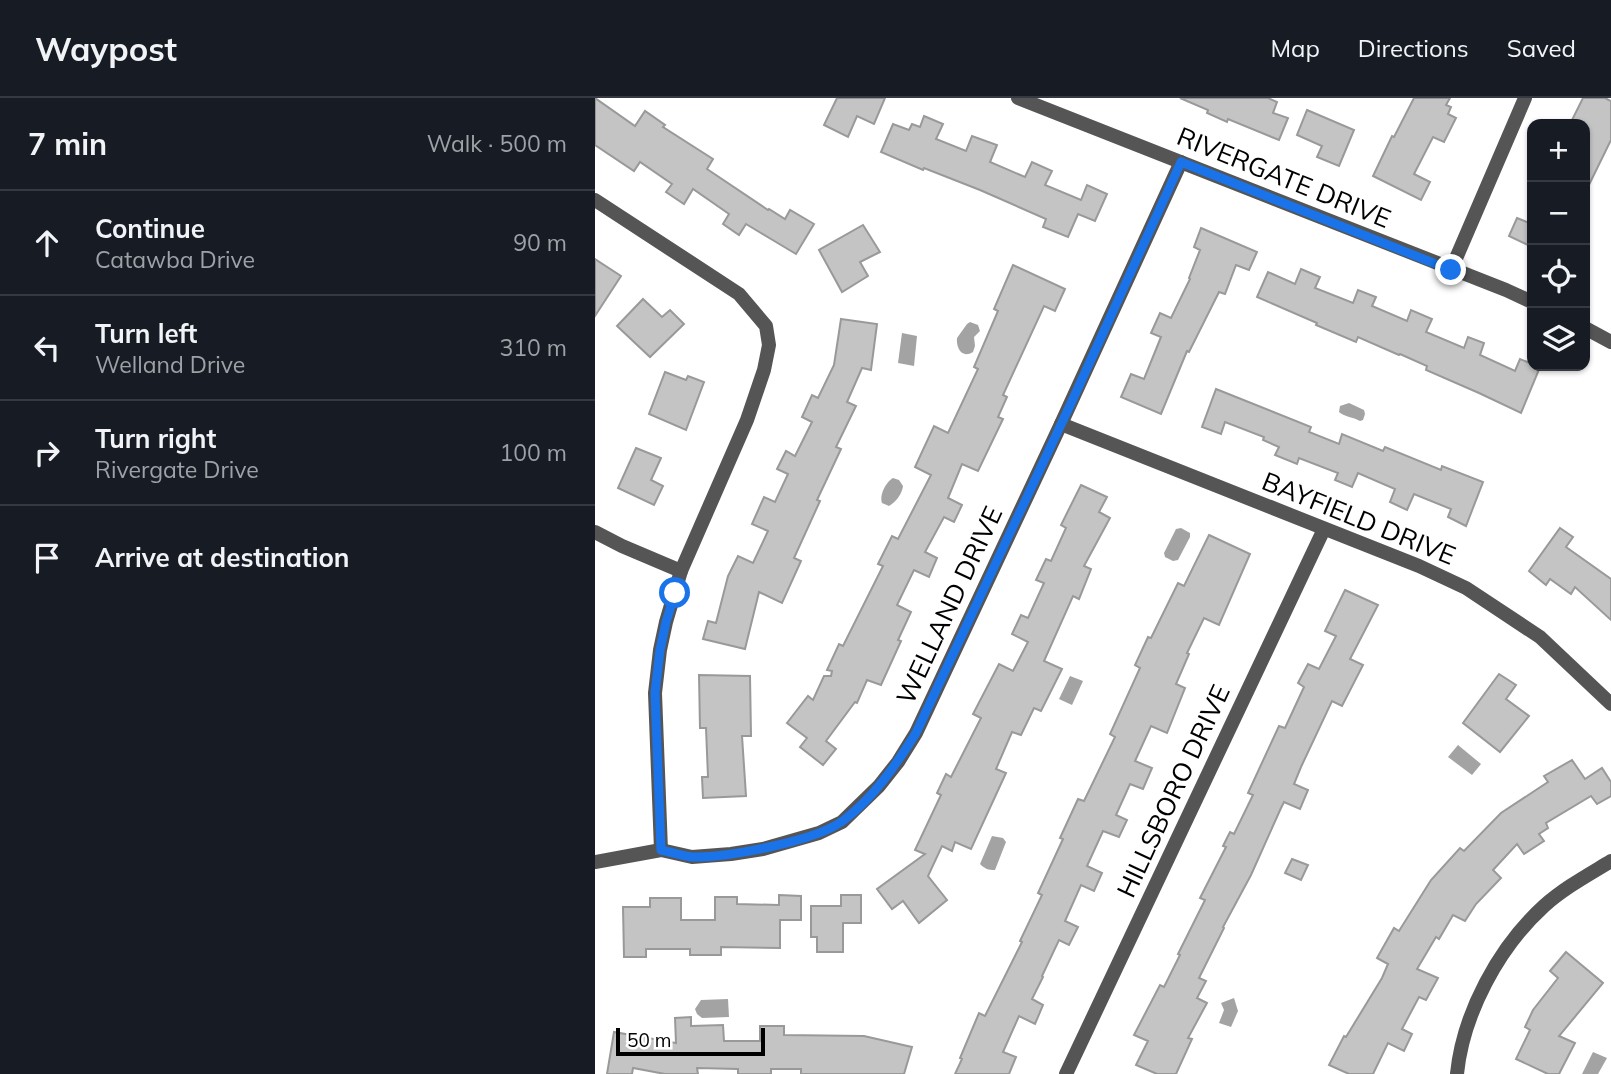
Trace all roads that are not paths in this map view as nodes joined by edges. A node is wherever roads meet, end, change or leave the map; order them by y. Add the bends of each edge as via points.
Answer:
1 (1019, 98) edge
2 (1525, 98) edge
3 (1181, 162) junction
4 (595, 200) edge
5 (1451, 270) junction
6 (1527, 300) edge
7 (1590, 331) edge
8 (1611, 342) edge
9 (1061, 424) junction
10 (1324, 530) junction
11 (595, 531) edge
12 (681, 571) junction
13 (1611, 704) edge
14 (661, 850) junction
15 (1611, 861) edge
16 (595, 862) edge
17 (1066, 1074) edge
18 (1457, 1074) edge

1 - 3 street, RIVERGATE DRIVE
2 - 5 street
3 - 5 street, RIVERGATE DRIVE
3 - 9 street, WELLAND DRIVE
4 - 12 street via 739,294 766,326 769,345 764,370 747,420
5 - 6 street, RIVERGATE DRIVE
7 - 8 street
9 - 10 street, BAYFIELD DRIVE
9 - 14 street, WELLAND DRIVE via 916,733 879,786 842,822 801,838 763,849 705,856
10 - 13 street, BAYFIELD DRIVE via 1466,588 1540,636
10 - 17 street, HILLSBORO DRIVE
11 - 12 street
12 - 14 street via 660,650 655,693
14 - 16 street, WELLAND DRIVE
15 - 18 street via 1545,905 1509,944 1477,999

